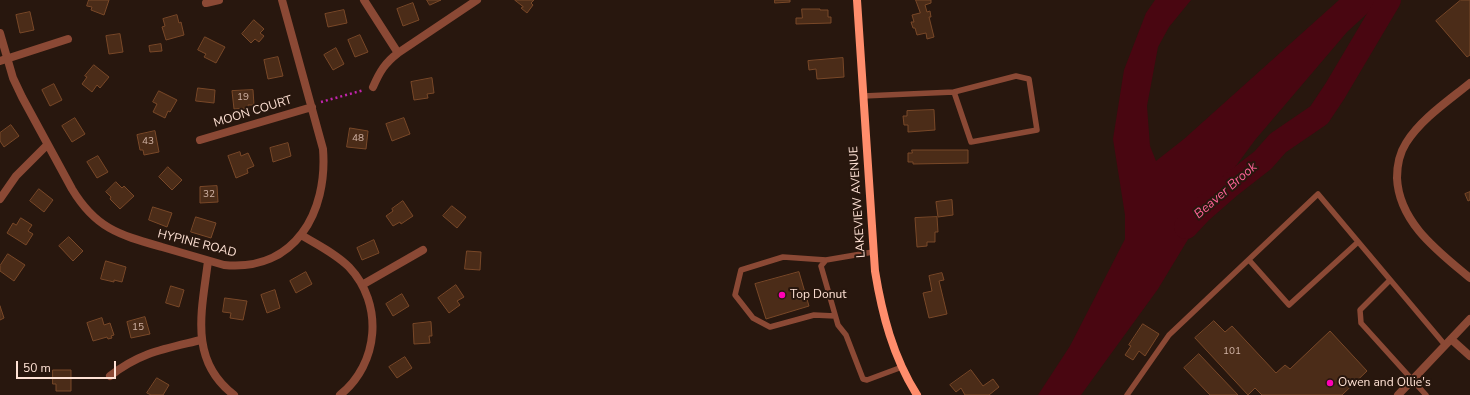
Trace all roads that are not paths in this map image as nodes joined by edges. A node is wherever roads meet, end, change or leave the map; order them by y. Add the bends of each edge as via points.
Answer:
1 (219, 0) edge
2 (282, 0) edge
3 (364, 0) edge
4 (477, 0) edge
5 (857, 0) edge
6 (206, 3) dead end
7 (0, 33) edge
8 (68, 39) dead end
9 (398, 53) junction
10 (4, 60) edge
11 (1470, 83) edge
12 (373, 87) road end
13 (954, 92) junction
14 (863, 96) junction
15 (312, 107) junction
16 (200, 140) dead end
17 (47, 144) junction
18 (0, 198) edge
19 (301, 235) junction
20 (1358, 242) junction
21 (423, 250) dead end
22 (873, 252) junction
23 (826, 260) junction
24 (1249, 260) junction
25 (208, 261) junction
26 (1470, 278) edge
27 (1390, 280) junction
28 (362, 285) junction
29 (836, 316) junction
30 (1470, 320) edge
31 (201, 340) junction
32 (1448, 342) junction
33 (1470, 356) edge
34 (902, 367) junction
35 (110, 376) dead end
36 (1412, 380) junction
37 (234, 395) edge
38 (340, 395) edge
39 (917, 395) edge
40 (1127, 395) edge
41 (1398, 395) edge
42 (1426, 395) edge

1 - 6 street
2 - 15 street, HYPINE ROAD
3 - 9 street
4 - 9 street
5 - 14 main road, LAKEVIEW AVENUE
7 - 10 street, HYPINE ROAD
8 - 10 street
9 - 12 street via 381,70
10 - 17 street, HYPINE ROAD
11 - 26 street via 1413,134 1401,152 1397,169 1401,200 1411,220 1433,246
13 - 13 lane via 971,142 1037,130 1029,79 1016,76
13 - 14 lane
14 - 22 main road, LAKEVIEW AVENUE
15 - 16 street, MOON COURT
15 - 19 street, HYPINE ROAD via 323,149 324,173 318,202
17 - 18 street via 16,176
17 - 25 street, HYPINE ROAD via 79,201 101,223 127,237
19 - 25 street, HYPINE ROAD via 295,243 267,261 238,267
19 - 28 street via 342,261
20 - 24 lane via 1289,305
20 - 24 lane via 1318,194
20 - 27 lane
21 - 28 street
22 - 23 lane
22 - 34 main road, LAKEVIEW AVENUE via 883,311 891,341
23 - 29 lane via 821,266
23 - 29 lane via 783,257 742,270 735,295 753,318 770,327 814,315
24 - 40 lane via 1169,335
25 - 31 street via 200,321
27 - 32 lane
27 - 36 lane via 1360,310 1361,323
28 - 38 street via 371,308 371,346 362,370
29 - 34 lane via 863,379 867,380
30 - 32 street
31 - 35 street via 149,353 123,366
31 - 37 street via 215,375
32 - 33 street
32 - 36 street
34 - 39 main road, LAKEVIEW AVENUE
36 - 41 street
36 - 42 lane

